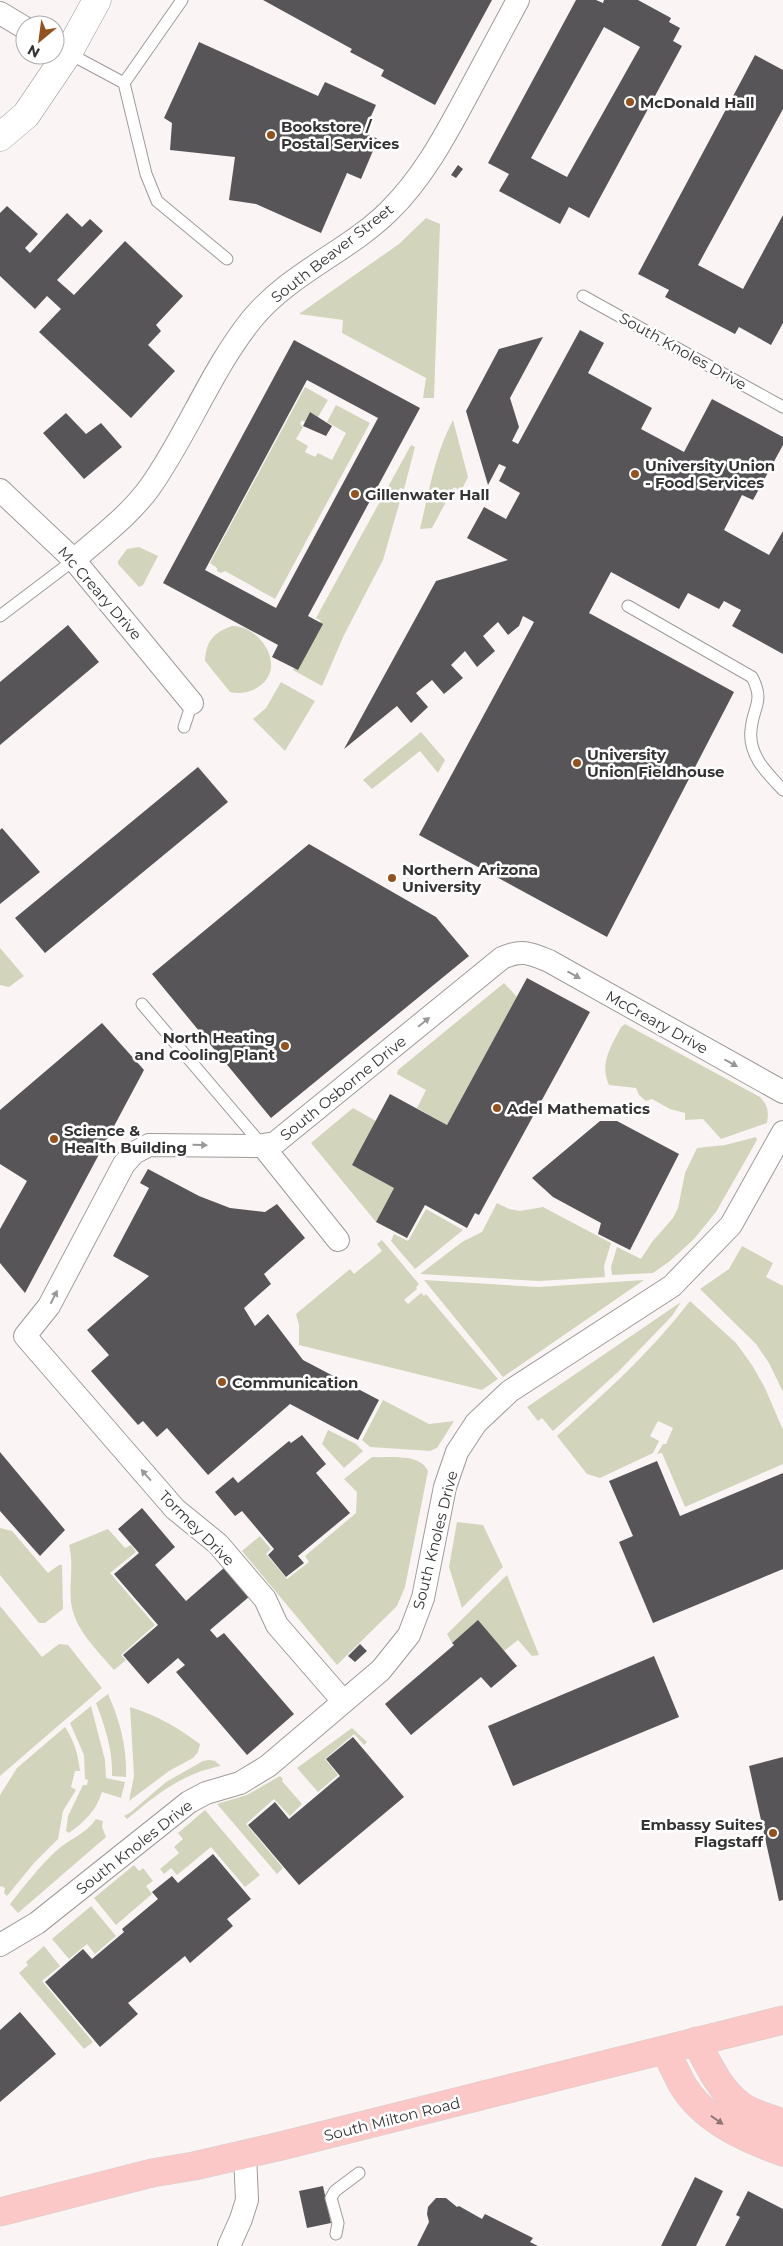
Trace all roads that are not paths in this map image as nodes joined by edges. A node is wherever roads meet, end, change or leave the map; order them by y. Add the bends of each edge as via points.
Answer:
1 (98, 0) edge
2 (182, 0) edge
3 (518, 0) edge
4 (0, 13) edge
5 (15, 22) edge
6 (65, 45) edge
7 (65, 51) edge
8 (53, 65) edge
9 (124, 83) junction
10 (0, 137) edge
11 (227, 259) dead end
12 (582, 296) dead end
13 (783, 407) edge
14 (0, 490) edge
15 (74, 560) junction
16 (628, 606) dead end
17 (0, 616) edge
18 (192, 703) joint
19 (184, 727) dead end
20 (783, 790) edge
21 (531, 953) joint
22 (142, 1004) dead end
23 (783, 1092) edge
24 (783, 1132) edge
25 (262, 1145) junction
26 (338, 1240) dead end
27 (25, 1336) joint
28 (343, 1701) junction
29 (0, 1945) edge
30 (783, 2020) edge
31 (696, 2041) junction
32 (665, 2050) junction
33 (783, 2123) edge
34 (783, 2152) edge
35 (245, 2154) junction
36 (359, 2173) dead end
37 (0, 2212) edge
38 (336, 2234) dead end
39 (229, 2246) edge

1 - 6 street
2 - 9 lane
3 - 15 street, South Beaver Street via 432,159 410,188 369,228 301,274 264,307 219,368 149,489
4 - 5 street
7 - 9 lane
8 - 10 street via 26,115
9 - 11 lane via 146,174 158,201
12 - 13 lane, South Knoles Drive
14 - 15 street, Mc Creary Drive
15 - 17 lane, South Beaver Street
15 - 18 street, Mc Creary Drive
16 - 20 lane via 752,677 758,697 751,729 752,746 763,769
18 - 19 lane
21 -> 23 street, McCreary Drive
25 -> 21 street, South Osborne Drive via 275,1143 295,1128 502,958 513,953
22 - 25 lane
24 - 28 street, South Knoles Drive via 731,1225 672,1286 510,1391 476,1423 457,1452 445,1487 423,1598 409,1635 381,1670
25 - 26 street
27 -> 25 street, South Osborne Drive via 49,1306 124,1164 134,1153 150,1145
28 -> 27 street, Tormey Drive via 277,1625 265,1598 218,1544 176,1509
28 - 29 street, South Knoles Drive via 268,1766 240,1783 189,1802 37,1923
30 - 31 main road, South Milton Road
31 - 32 main road, South Milton Road
31 - 33 main road via 717,2080 740,2105
32 -> 34 main road via 683,2086 710,2114 746,2138
32 - 35 main road, South Milton Road
35 - 37 main road, South Milton Road via 152,2173
35 - 39 street via 247,2200
36 - 38 lane via 334,2191 331,2198 338,2223

